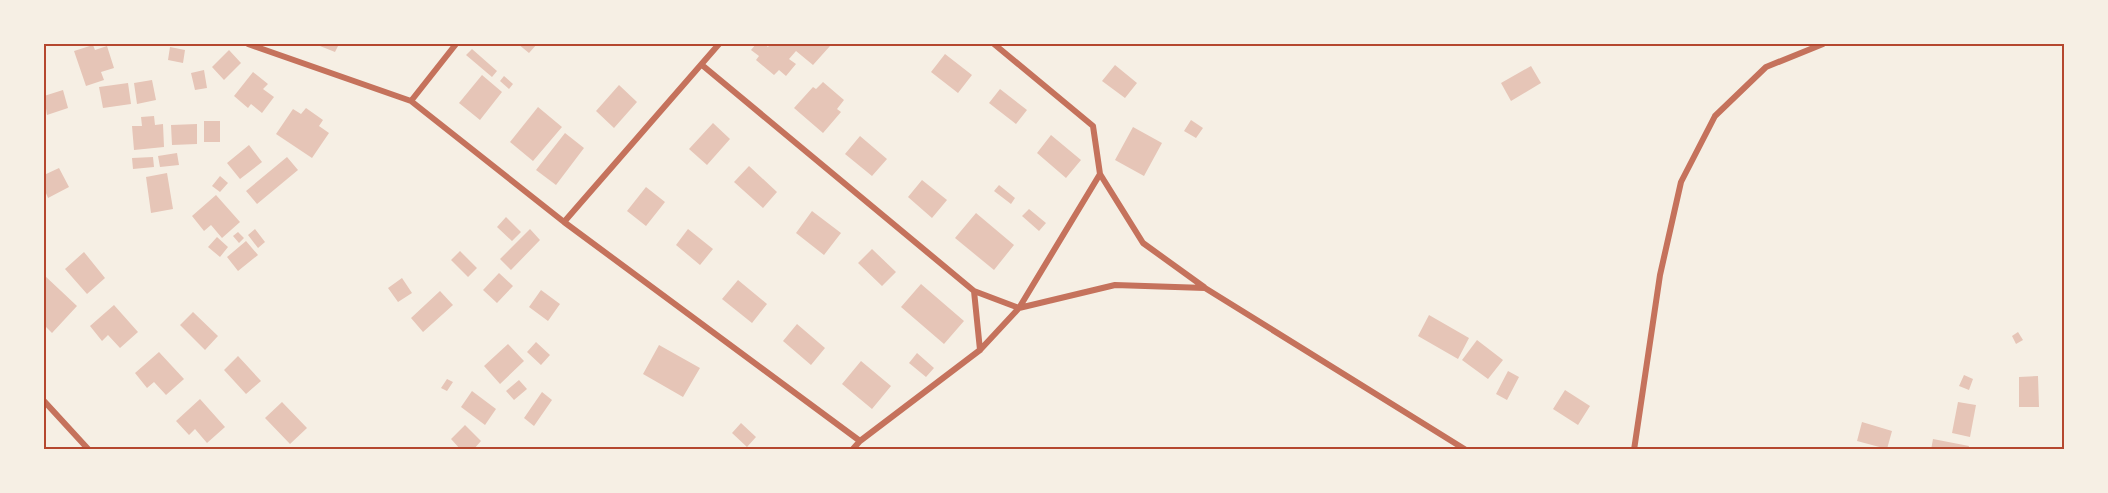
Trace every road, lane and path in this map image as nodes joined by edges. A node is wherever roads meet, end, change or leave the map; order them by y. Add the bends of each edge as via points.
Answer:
1 (248, 44) edge
2 (456, 44) edge
3 (719, 44) edge
4 (994, 44) edge
5 (1823, 44) edge
6 (702, 65) junction
7 (411, 101) junction
8 (1100, 174) junction
9 (564, 222) junction
10 (1205, 288) junction
11 (974, 291) junction
12 (1019, 308) junction
13 (980, 350) junction
14 (44, 401) edge
15 (860, 441) junction
16 (89, 450) edge
17 (852, 450) edge
18 (1466, 450) edge
19 (1634, 450) edge

1 - 7 street
2 - 7 street
3 - 6 street
4 - 8 street via 1094,126
5 - 19 street via 1766,67 1715,116 1681,182 1660,275
6 - 9 street
6 - 11 street
7 - 9 street
8 - 10 street via 1143,243
8 - 12 street
9 - 15 street
10 - 12 street via 1115,285
10 - 18 street
11 - 12 street
11 - 13 street
12 - 13 street
13 - 15 street
14 - 16 street
15 - 17 street

